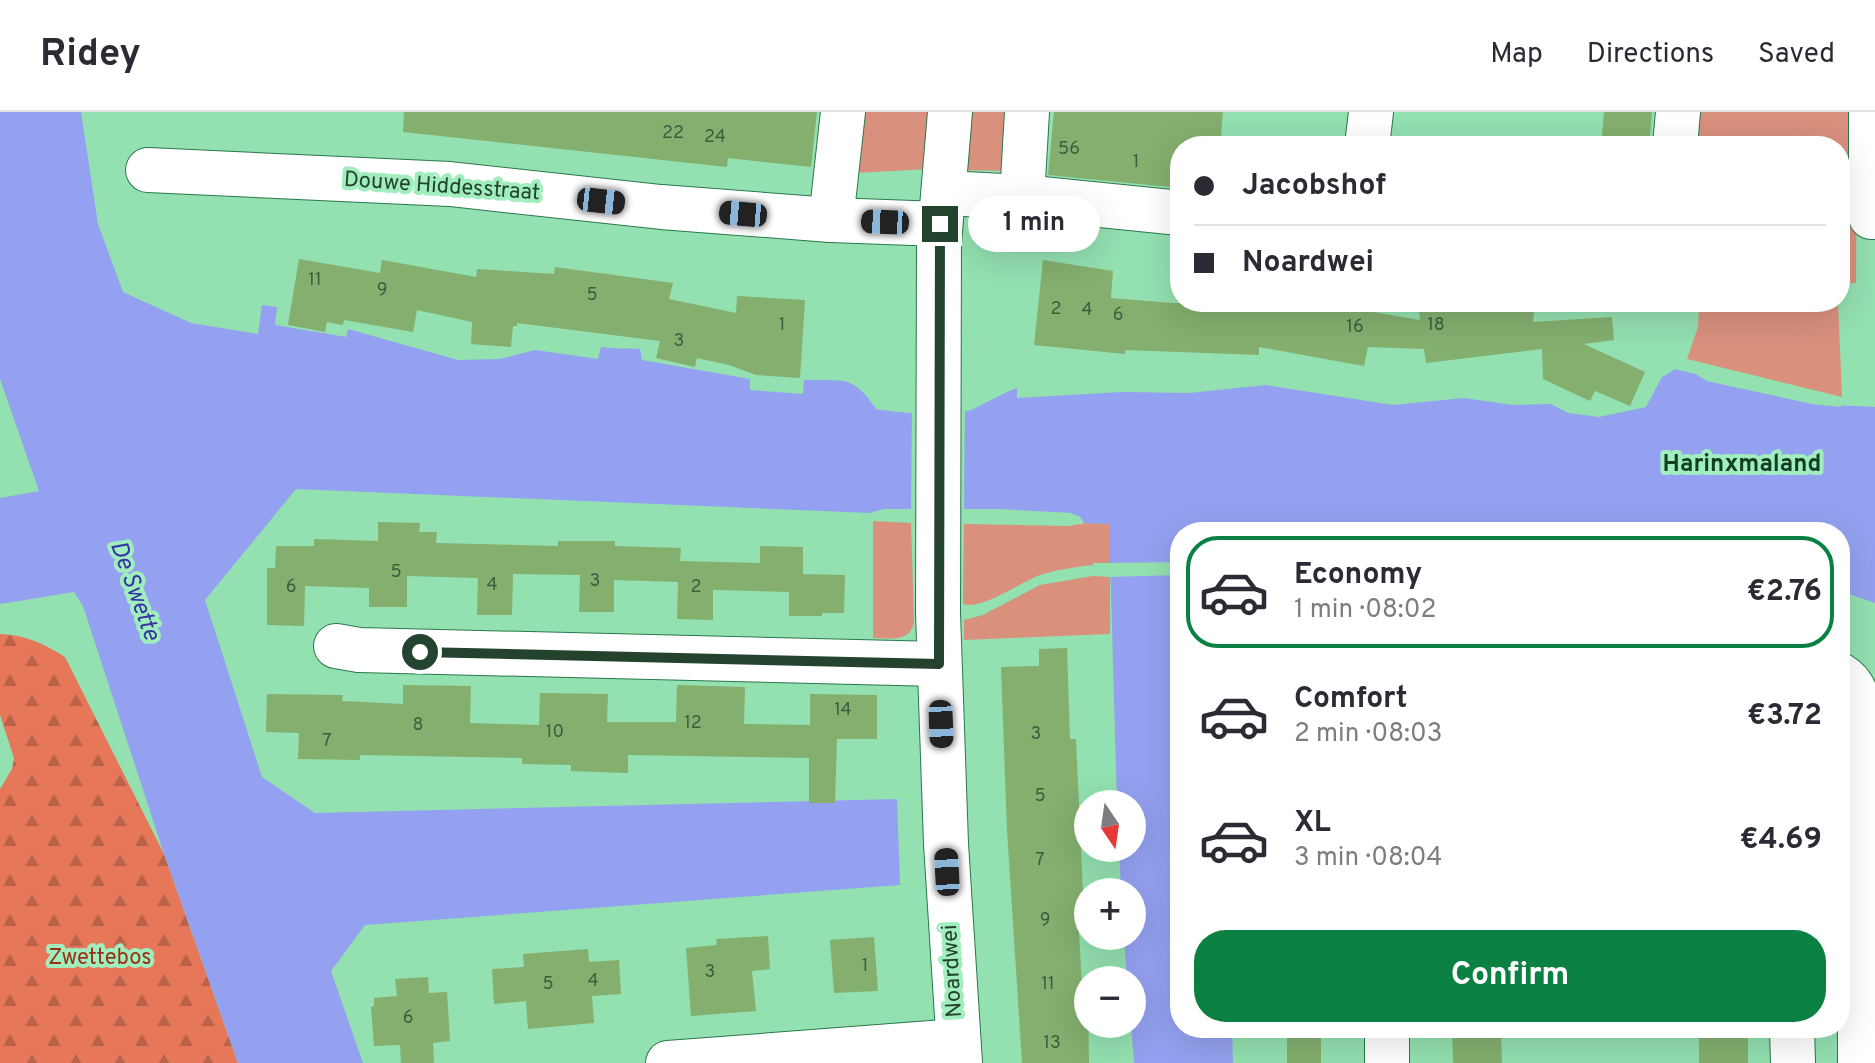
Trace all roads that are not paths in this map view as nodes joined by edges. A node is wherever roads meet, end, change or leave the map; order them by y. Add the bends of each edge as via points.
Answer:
1 (843, 112) edge
2 (950, 112) edge
3 (1027, 112) edge
4 (1371, 112) edge
5 (1678, 112) edge
6 (1871, 112) edge
7 (1368, 136) edge
8 (1676, 136) edge
9 (148, 170) dead end
10 (1022, 197) junction
11 (943, 208) junction
12 (1170, 212) edge
13 (1875, 217) edge
14 (831, 220) junction
15 (336, 646) dead end
16 (939, 664) junction
17 (1850, 684) edge
18 (1850, 904) edge
19 (1387, 1038) edge
20 (1792, 1038) edge
21 (959, 1052) edge
22 (668, 1063) edge
23 (1387, 1063) edge
24 (1793, 1063) edge
25 (1860, 1063) edge

1 - 14 street
2 - 11 street, Noardwei
3 - 10 street
4 - 7 street
5 - 8 street
6 - 13 street
9 - 14 street, Douwe Hiddesstraat via 450,184
10 - 11 street, Douwe Hiddesstraat
10 - 12 street, Douwe Hiddesstraat
11 - 14 street, Douwe Hiddesstraat
11 - 16 street, Noardwei
15 - 16 street
16 - 21 street, Noardwei
17 - 18 street via 1858,697
18 - 25 street
19 - 23 street
20 - 24 street
21 - 22 street

